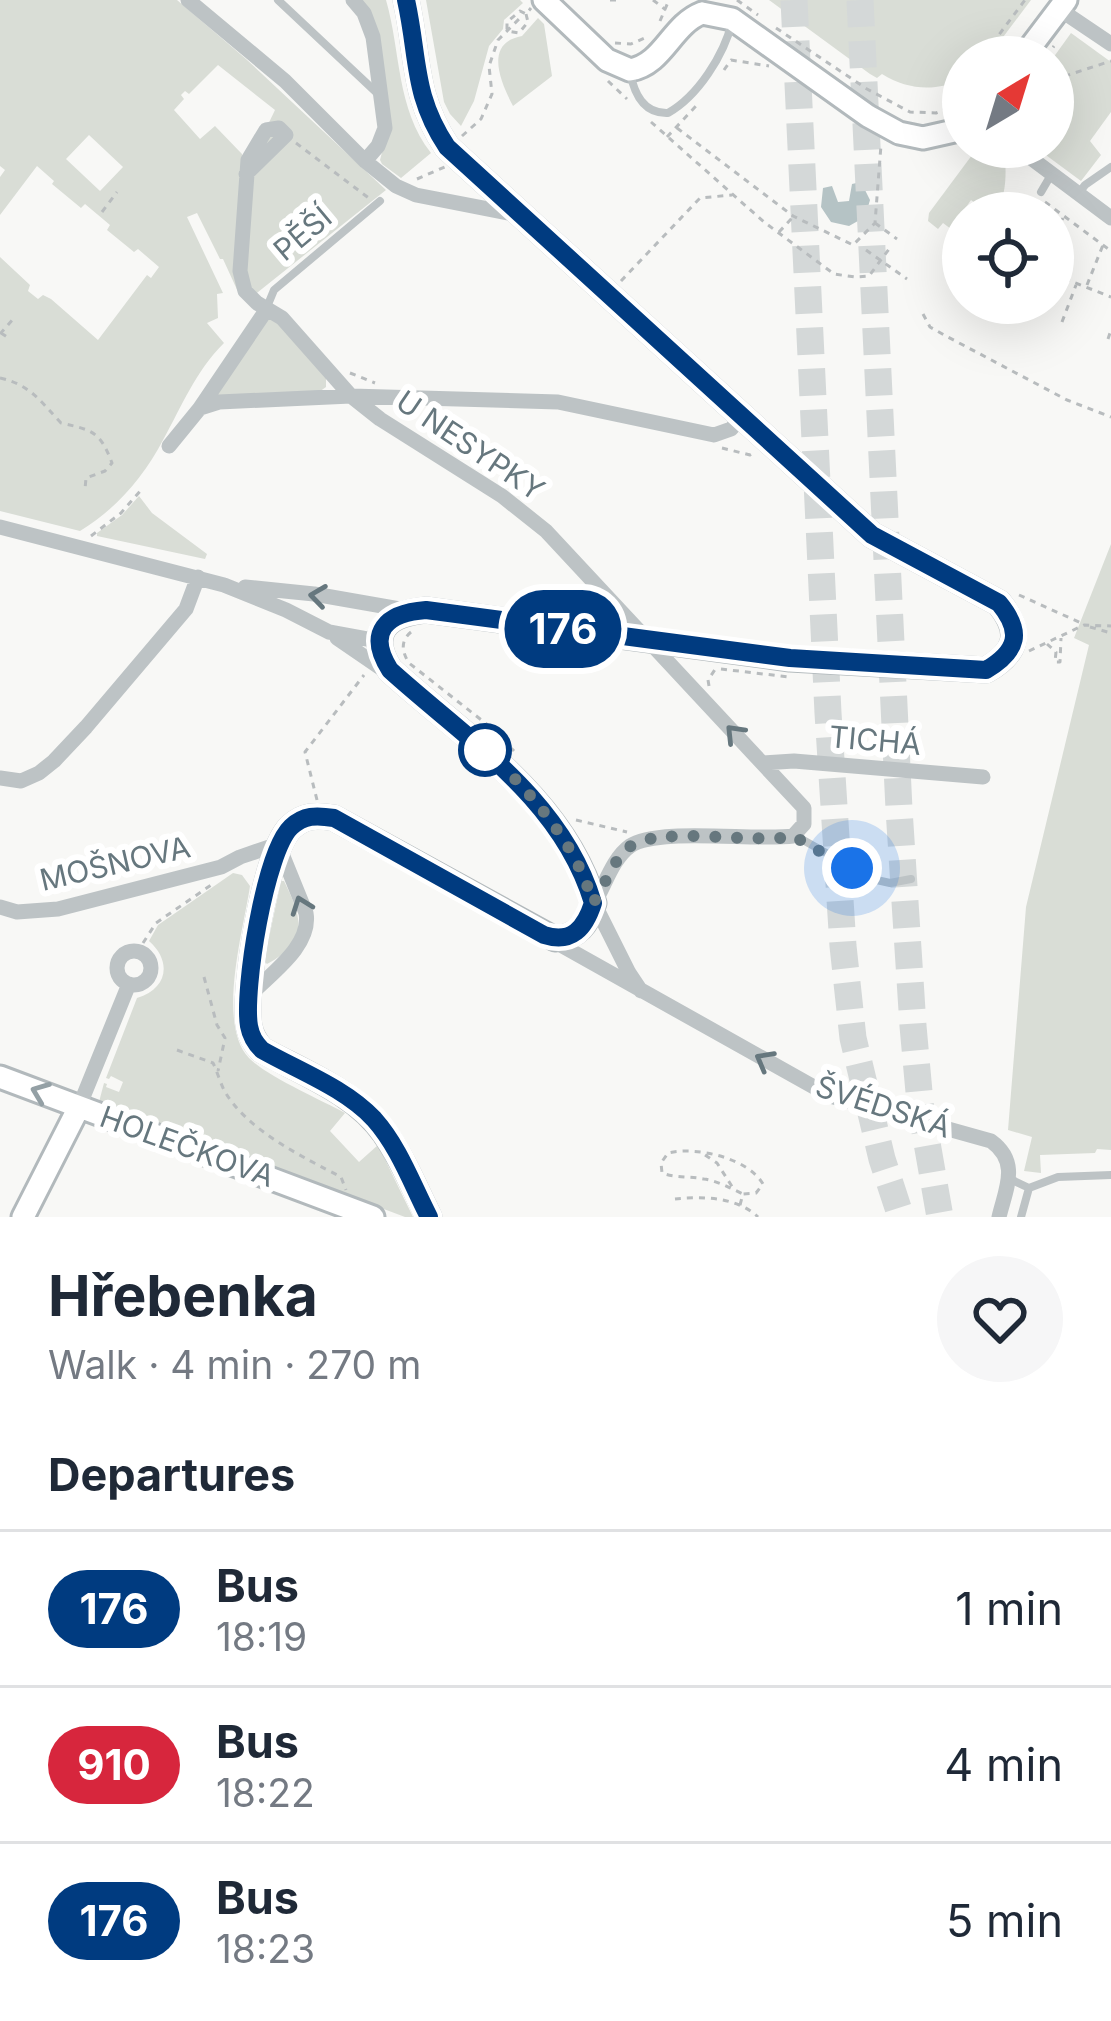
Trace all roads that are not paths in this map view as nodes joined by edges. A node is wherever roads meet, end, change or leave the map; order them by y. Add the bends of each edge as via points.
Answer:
1 (188, 0) edge
2 (278, 0) edge
3 (353, 0) edge
4 (406, 0) edge
5 (1062, 4) edge
6 (700, 7) edge
7 (531, 9) edge
8 (735, 10) edge
9 (1038, 36) edge
10 (1111, 44) edge
11 (630, 70) junction
12 (379, 95) junction
13 (942, 133) edge
14 (286, 135) road end
15 (365, 161) junction
16 (1111, 166) edge
17 (1044, 168) edge
18 (1052, 174) junction
19 (1045, 192) edge
20 (1078, 194) junction
21 (378, 202) road end
22 (522, 215) junction
23 (1111, 218) edge
24 (267, 309) junction
25 (351, 396) junction
26 (200, 408) junction
27 (741, 418) junction
28 (169, 446) dead end
29 (0, 527) edge
30 (198, 578) junction
31 (224, 585) junction
32 (413, 620) junction
33 (329, 632) junction
34 (648, 640) junction
35 (378, 641) junction
36 (413, 691) junction
37 (763, 763) junction
38 (983, 777) dead end
39 (0, 783) edge
40 (795, 836) junction
41 (278, 844) junction
42 (240, 857) junction
43 (911, 880) dead end
44 (267, 886) junction
45 (593, 903) junction
46 (0, 907) edge
47 (544, 935) junction
48 (129, 984) dead end
49 (641, 992) junction
50 (249, 996) junction
51 (0, 1077) edge
52 (80, 1107) junction
53 (1111, 1175) edge
54 (1008, 1178) junction
55 (1029, 1188) junction
56 (339, 1206) edge
57 (23, 1217) edge
58 (373, 1217) edge
59 (429, 1217) edge
60 (999, 1217) edge
61 (1021, 1217) edge

1 - 15 street
2 - 12 lane
3 - 12 street via 373,37
4 - 22 street via 432,125
5 - 9 street
5 - 10 street
6 - 8 street
6 - 11 street via 652,62
7 - 11 street
8 - 11 lane via 724,47 668,113 638,98
8 - 13 street via 868,116 899,133
12 - 15 street via 385,128
14 - 24 street, U NESYPKY via 246,174 240,271 245,291
15 - 22 street via 432,199
16 - 20 lane
17 - 18 street
18 - 19 lane
18 - 20 street
20 - 23 street
21 - 24 lane, PĚŠÍ via 276,288
22 - 27 street
24 - 25 street, U NESYPKY
24 - 26 street
25 - 26 street
25 - 27 street via 558,402 715,435
25 - 34 street, U NESYPKY via 546,531
26 - 28 street
27 - 34 street via 872,535 999,603 1011,617 1010,650 986,670
29 - 30 street
30 - 31 street
30 - 39 street via 186,609 86,727 40,773
32 -> 31 street via 314,594
31 - 33 street
32 - 34 street via 426,610
32 - 35 street via 394,616
33 - 35 street
33 - 36 street
37 -> 34 street, U NESYPKY
35 - 36 street via 390,670
36 - 45 street via 501,764 554,824
37 - 38 street, TICHÁ
37 - 40 street, U NESYPKY via 803,808
40 - 43 lane via 872,879
40 - 45 street via 656,838 630,846
41 - 42 street, MOŠNOVA
41 - 44 street
41 - 47 street via 310,815 334,818
50 -> 41 street via 308,924
42 - 44 street
42 - 46 street, MOŠNOVA via 58,909
44 - 50 street
45 - 47 street via 575,934
45 - 49 street
47 - 49 street, ŠVÉDSKÁ
48 - 52 street
54 -> 49 street, ŠVÉDSKÁ via 1007,1157 991,1141 830,1096
50 - 59 street via 256,1045 367,1113
52 -> 51 street, HOLEČKOVA
52 - 56 street, HOLEČKOVA
52 - 57 street
53 - 55 lane via 1058,1177
54 - 55 lane
54 - 60 street
55 - 61 lane
56 - 58 street, HOLEČKOVA

